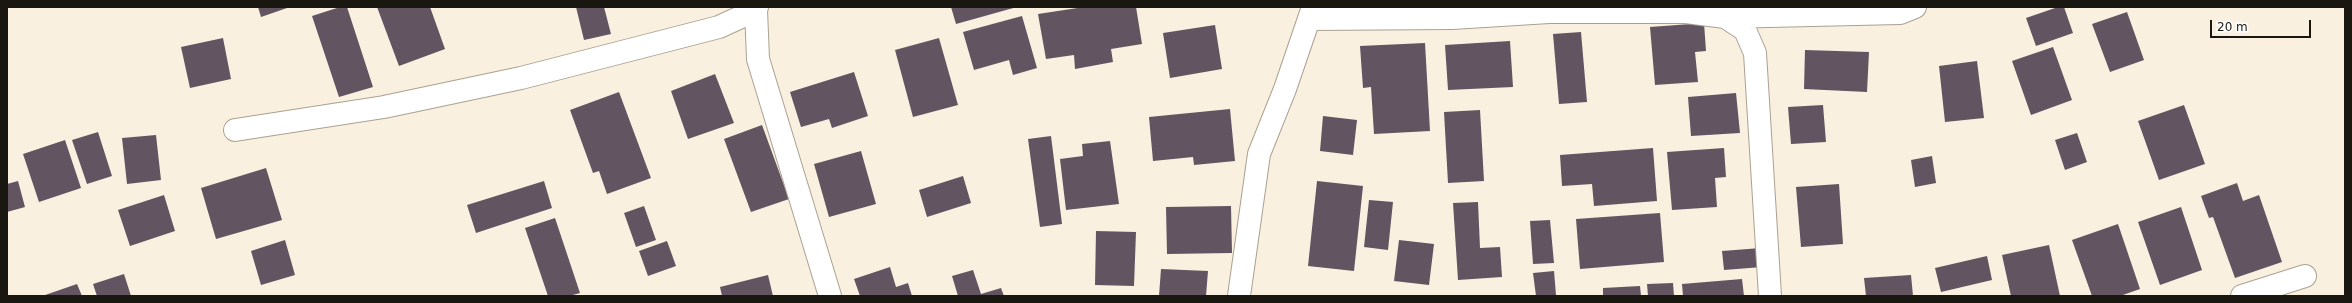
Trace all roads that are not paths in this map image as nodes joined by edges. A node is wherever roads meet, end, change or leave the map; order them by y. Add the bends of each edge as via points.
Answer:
1 (1914, 7) edge
2 (756, 8) edge
3 (1311, 13) edge
4 (1725, 16) junction
5 (235, 130) dead end
6 (2305, 276) dead end
7 (830, 296) edge
8 (1239, 296) edge
9 (1770, 296) edge
10 (2242, 296) edge

1 - 4 street via 1900,13
2 - 5 street via 719,27 521,78 384,107
2 - 7 street via 758,59
3 - 4 street via 1452,18 1549,12 1686,12
3 - 8 street via 1259,154
4 - 9 street via 1745,30 1755,53
6 - 10 street

